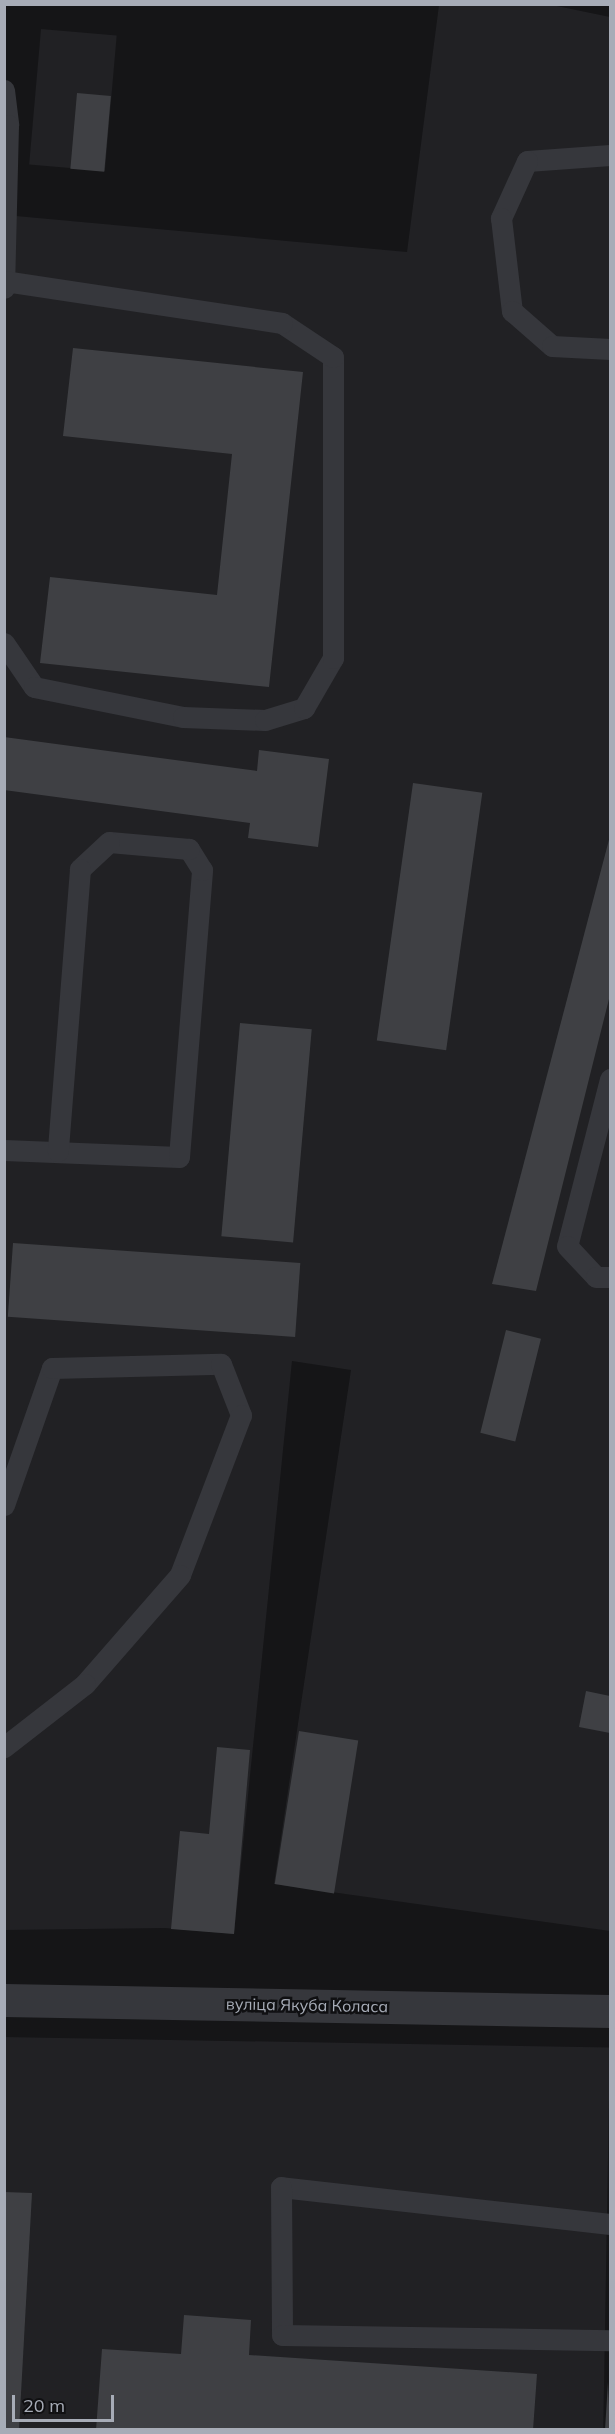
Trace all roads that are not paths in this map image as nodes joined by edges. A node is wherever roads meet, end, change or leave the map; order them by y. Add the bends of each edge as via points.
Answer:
1 (4, 90) edge
2 (610, 155) edge
3 (5, 281) edge
4 (4, 288) edge
5 (610, 349) edge
6 (4, 643) edge
7 (610, 1079) edge
8 (4, 1150) edge
9 (58, 1151) junction
10 (610, 1278) edge
11 (4, 1505) edge
12 (4, 1747) edge
13 (4, 2000) edge
14 (610, 2011) edge
15 (610, 2224) edge
16 (610, 2340) edge

1 - 3 lane via 8,124
2 - 5 lane via 527,161 501,218 512,311 552,346
3 - 4 lane
3 - 6 lane via 282,323 333,357 333,658 304,708 265,720 183,717 34,687
7 - 10 lane via 567,1245 596,1277
8 - 9 lane
9 - 9 lane via 179,1157 202,870 189,849 109,842 80,869
11 - 12 lane via 52,1368 221,1364 241,1414 180,1575 86,1684
13 - 14 street, вуліца Якуба Коласа
15 - 16 lane via 281,2187 282,2335

